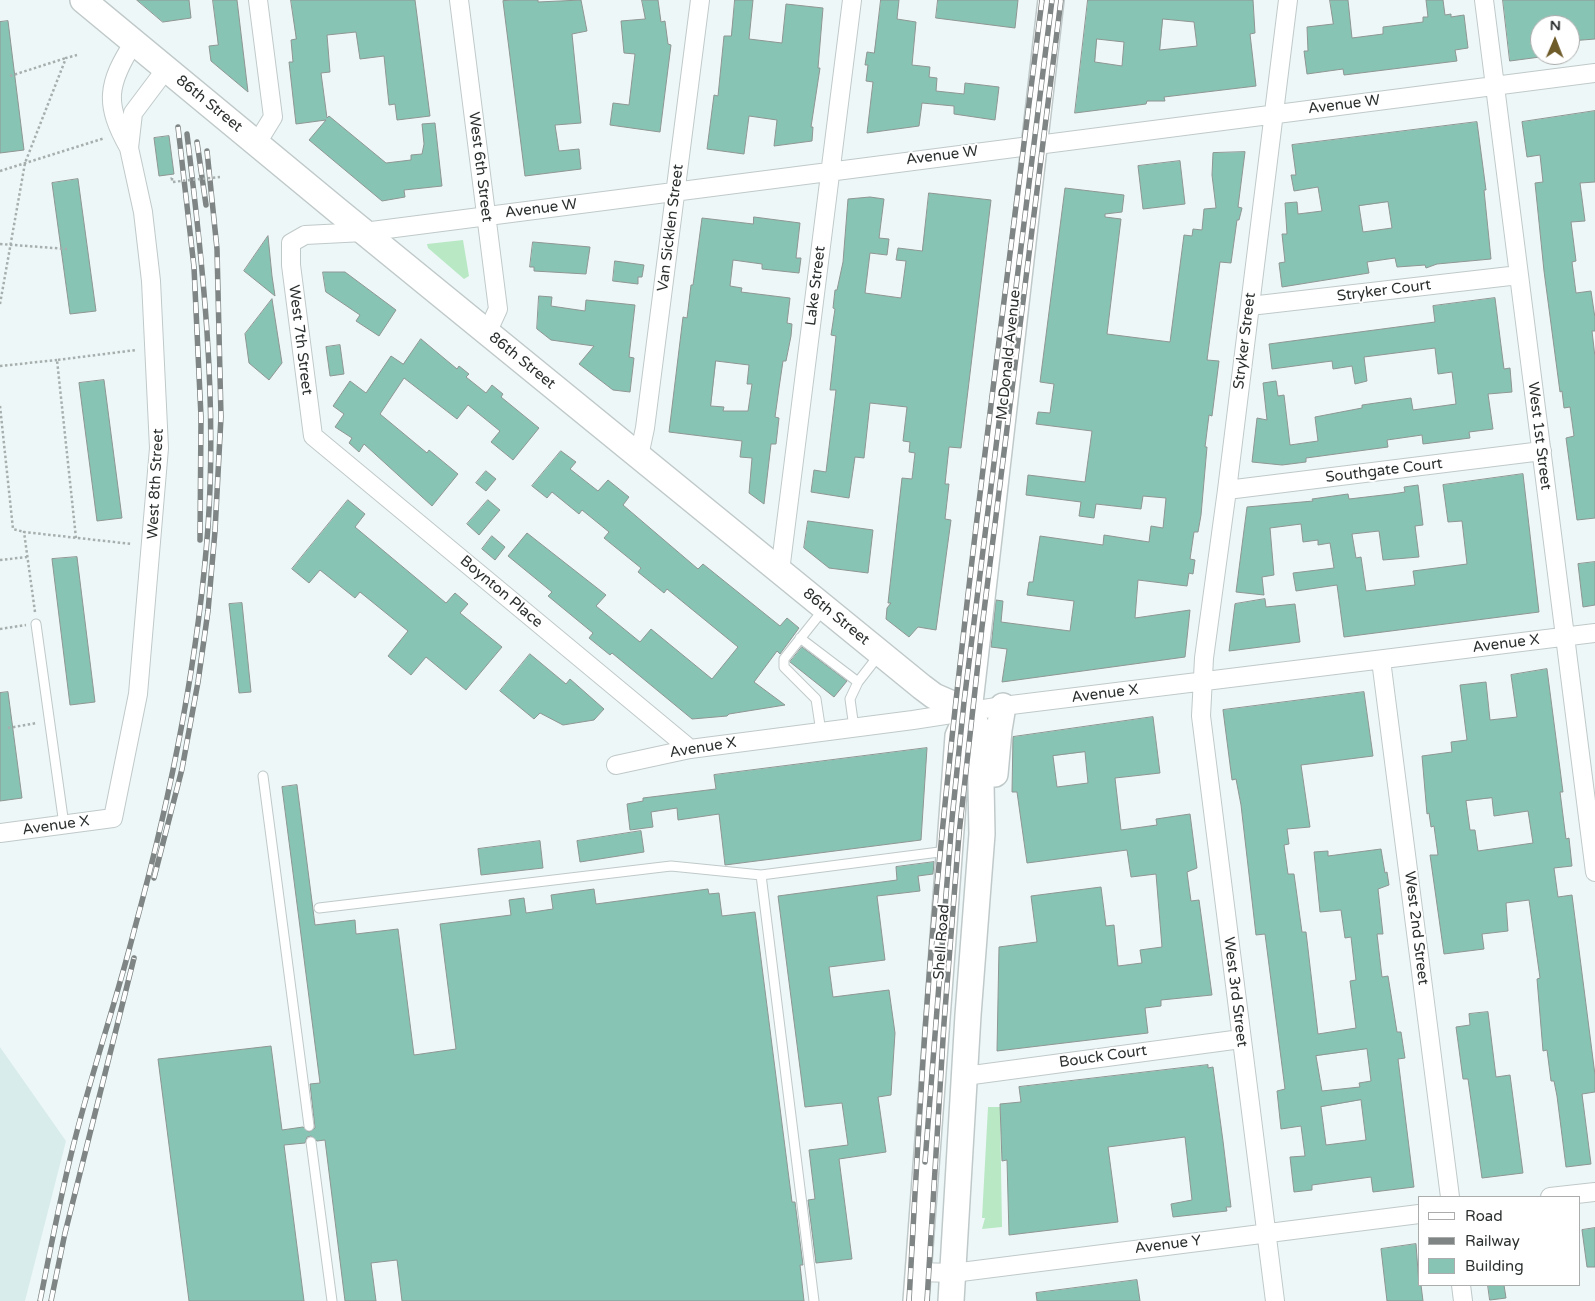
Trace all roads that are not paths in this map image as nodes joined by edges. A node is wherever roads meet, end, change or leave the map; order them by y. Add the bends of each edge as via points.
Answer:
1 (83, 0) edge
2 (258, 0) edge
3 (459, 0) edge
4 (700, 0) edge
5 (852, 0) edge
6 (1051, 0) edge
7 (1288, 0) edge
8 (1484, 0) edge
9 (134, 42) junction
10 (166, 69) junction
11 (1595, 73) edge
12 (1494, 86) junction
13 (1273, 114) junction
14 (257, 144) junction
15 (1033, 145) junction
16 (129, 148) junction
17 (830, 171) junction
18 (676, 191) junction
19 (486, 216) junction
20 (364, 232) junction
21 (291, 243) joint
22 (1519, 275) junction
23 (1250, 306) junction
24 (487, 333) junction
25 (312, 436) joint
26 (1542, 451) junction
27 (639, 456) junction
28 (1227, 490) junction
29 (780, 571) junction
30 (825, 607) junction
31 (36, 624) road end
32 (1595, 633) edge
33 (1564, 636) junction
34 (800, 638) junction
35 (881, 653) junction
36 (1381, 660) junction
37 (858, 682) junction
38 (1203, 682) junction
39 (1003, 706) junction
40 (969, 711) junction
41 (854, 728) junction
42 (821, 732) junction
43 (690, 748) junction
44 (616, 765) dead end
45 (263, 776) dead end
46 (113, 818) joint
47 (64, 825) junction
48 (0, 833) edge
49 (982, 834) junction
50 (949, 851) junction
51 (1595, 872) edge
52 (761, 875) junction
53 (319, 908) dead end
54 (1241, 1039) junction
55 (965, 1076) junction
56 (309, 1126) dead end
57 (311, 1142) dead end
58 (1595, 1192) edge
59 (1450, 1196) edge
60 (1559, 1196) edge
61 (1418, 1214) edge
62 (1267, 1233) junction
63 (918, 1272) junction
64 (953, 1273) junction
65 (1461, 1286) edge
66 (332, 1301) edge
67 (814, 1301) edge
68 (916, 1301) edge
69 (951, 1301) edge
70 (1275, 1301) edge
71 (1463, 1301) edge

1 - 9 main road, 86th Street
2 - 14 street via 273,117
3 - 19 street, West 6th Street
4 - 18 street, Van Sicklen Street
5 - 17 street, Lake Street
6 - 15 main road, McDonald Avenue
7 - 13 street, Stryker Street
8 - 12 street, West 1st Street
9 - 10 main road, 86th Street
9 - 16 street, West 8th Street via 117,68 111,105 117,127
10 - 14 main road, 86th Street
10 - 16 street, West 8th Street via 133,113
11 - 12 street, Avenue W
12 - 13 street, Avenue W
12 - 22 street, West 1st Street
13 - 15 street, Avenue W
13 - 23 street, Stryker Street
14 - 20 main road, 86th Street
15 - 17 street, Avenue W
15 - 40 main road, McDonald Avenue
16 - 46 street, West 8th Street via 143,212 151,281 159,448 138,694
17 - 18 street, Avenue W
17 - 29 street, Lake Street
18 - 19 street, Avenue W
18 - 27 street, Van Sicklen Street
19 - 20 street, Avenue W
19 - 24 street, West 6th Street via 498,309
20 - 21 street, Avenue W via 305,235
20 - 24 main road, 86th Street
21 - 25 street, West 7th Street
22 - 23 street, Stryker Court
22 - 26 street, West 1st Street
23 - 28 street, Stryker Street
24 - 27 main road, 86th Street
25 - 43 street, Boynton Place
26 - 28 street, Southgate Court
26 - 33 street, West 1st Street
27 - 29 main road, 86th Street
28 - 38 street, Stryker Street
29 - 30 main road, 86th Street
30 - 34 lane
30 - 35 main road, 86th Street
31 - 47 lane
32 - 33 street, Avenue X
33 - 36 street, Avenue X
33 - 51 street, West 1st Street
34 - 37 lane
34 - 42 lane via 784,659 784,667 816,699
35 - 37 lane
35 - 40 main road, 86th Street via 934,696
36 - 38 street, Avenue X
36 - 59 street, West 2nd Street
37 - 41 lane via 850,699
38 - 39 street, Avenue X
38 - 54 street, West 3rd Street via 1201,716
39 - 40 street, Avenue X
39 - 49 main road via 992,810
40 - 41 street, Avenue X
40 - 49 main road via 980,732
40 - 50 main road, Shell Road via 958,736
41 - 42 street, Avenue X
42 - 43 street, Avenue X
43 - 44 street, Avenue X
45 - 56 lane
46 - 47 street, Avenue X
47 - 48 street, Avenue X
49 - 55 main road
50 - 52 lane
50 - 63 main road, Shell Road
52 - 53 lane via 671,866
52 - 67 lane
54 - 55 street, Bouck Court
54 - 62 street, West 3rd Street
55 - 64 main road
57 - 66 lane
58 - 60 street
61 - 62 street, Avenue Y
62 - 64 street, Avenue Y
62 - 70 street, West 3rd Street
63 - 64 street, Avenue Y
63 - 68 main road, Shell Road
64 - 69 main road
65 - 71 street

